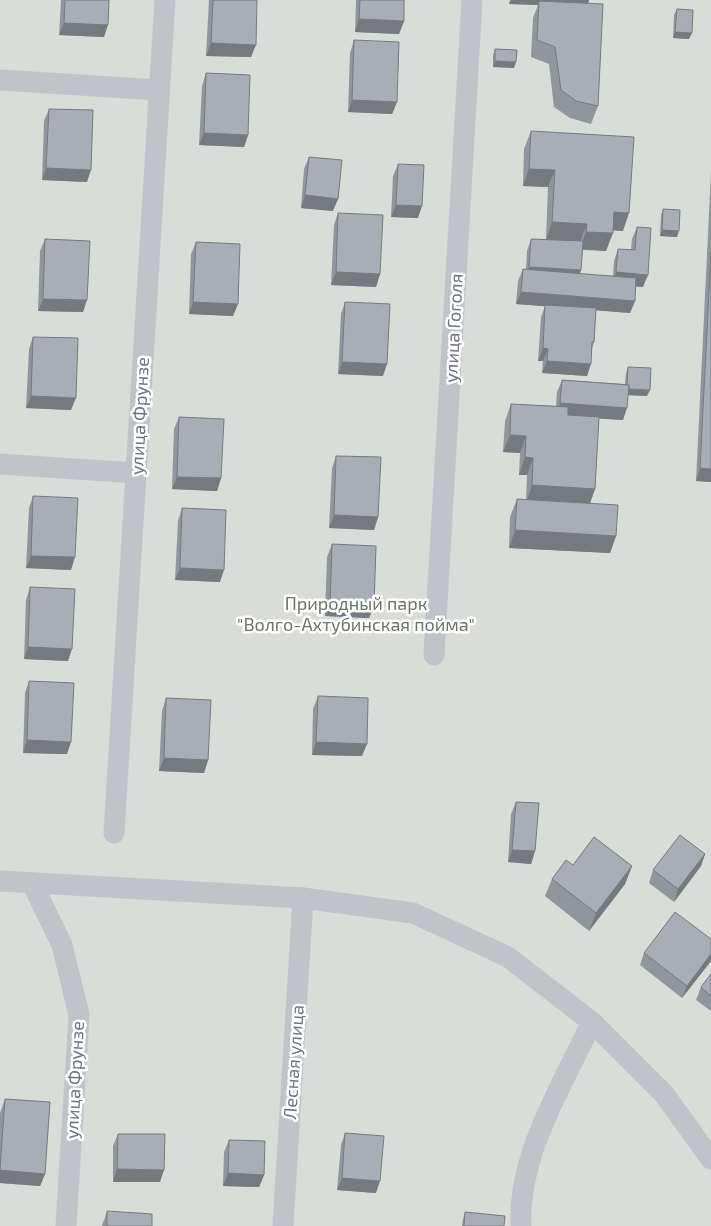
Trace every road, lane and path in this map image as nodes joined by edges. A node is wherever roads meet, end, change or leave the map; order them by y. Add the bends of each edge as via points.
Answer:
1 (165, 0) edge
2 (472, 0) edge
3 (0, 80) edge
4 (159, 90) junction
5 (0, 464) edge
6 (136, 473) junction
7 (434, 655) dead end
8 (114, 833) dead end
9 (0, 881) edge
10 (32, 883) junction
11 (303, 898) junction
12 (592, 1022) junction
13 (711, 1159) edge
14 (66, 1226) edge
15 (283, 1226) edge
16 (521, 1226) edge

1 - 4 street, улица Фрунзе
2 - 7 street, улица Гоголя
3 - 4 street
4 - 6 street, улица Фрунзе
5 - 6 street
6 - 8 street, улица Фрунзе
9 - 10 street
10 - 11 street
10 - 14 street, улица Фрунзе via 62,945 79,1015
11 - 12 street via 413,913 508,957
11 - 15 street, Лесная улица
12 - 13 street via 664,1094
12 - 16 street via 530,1153 520,1208

